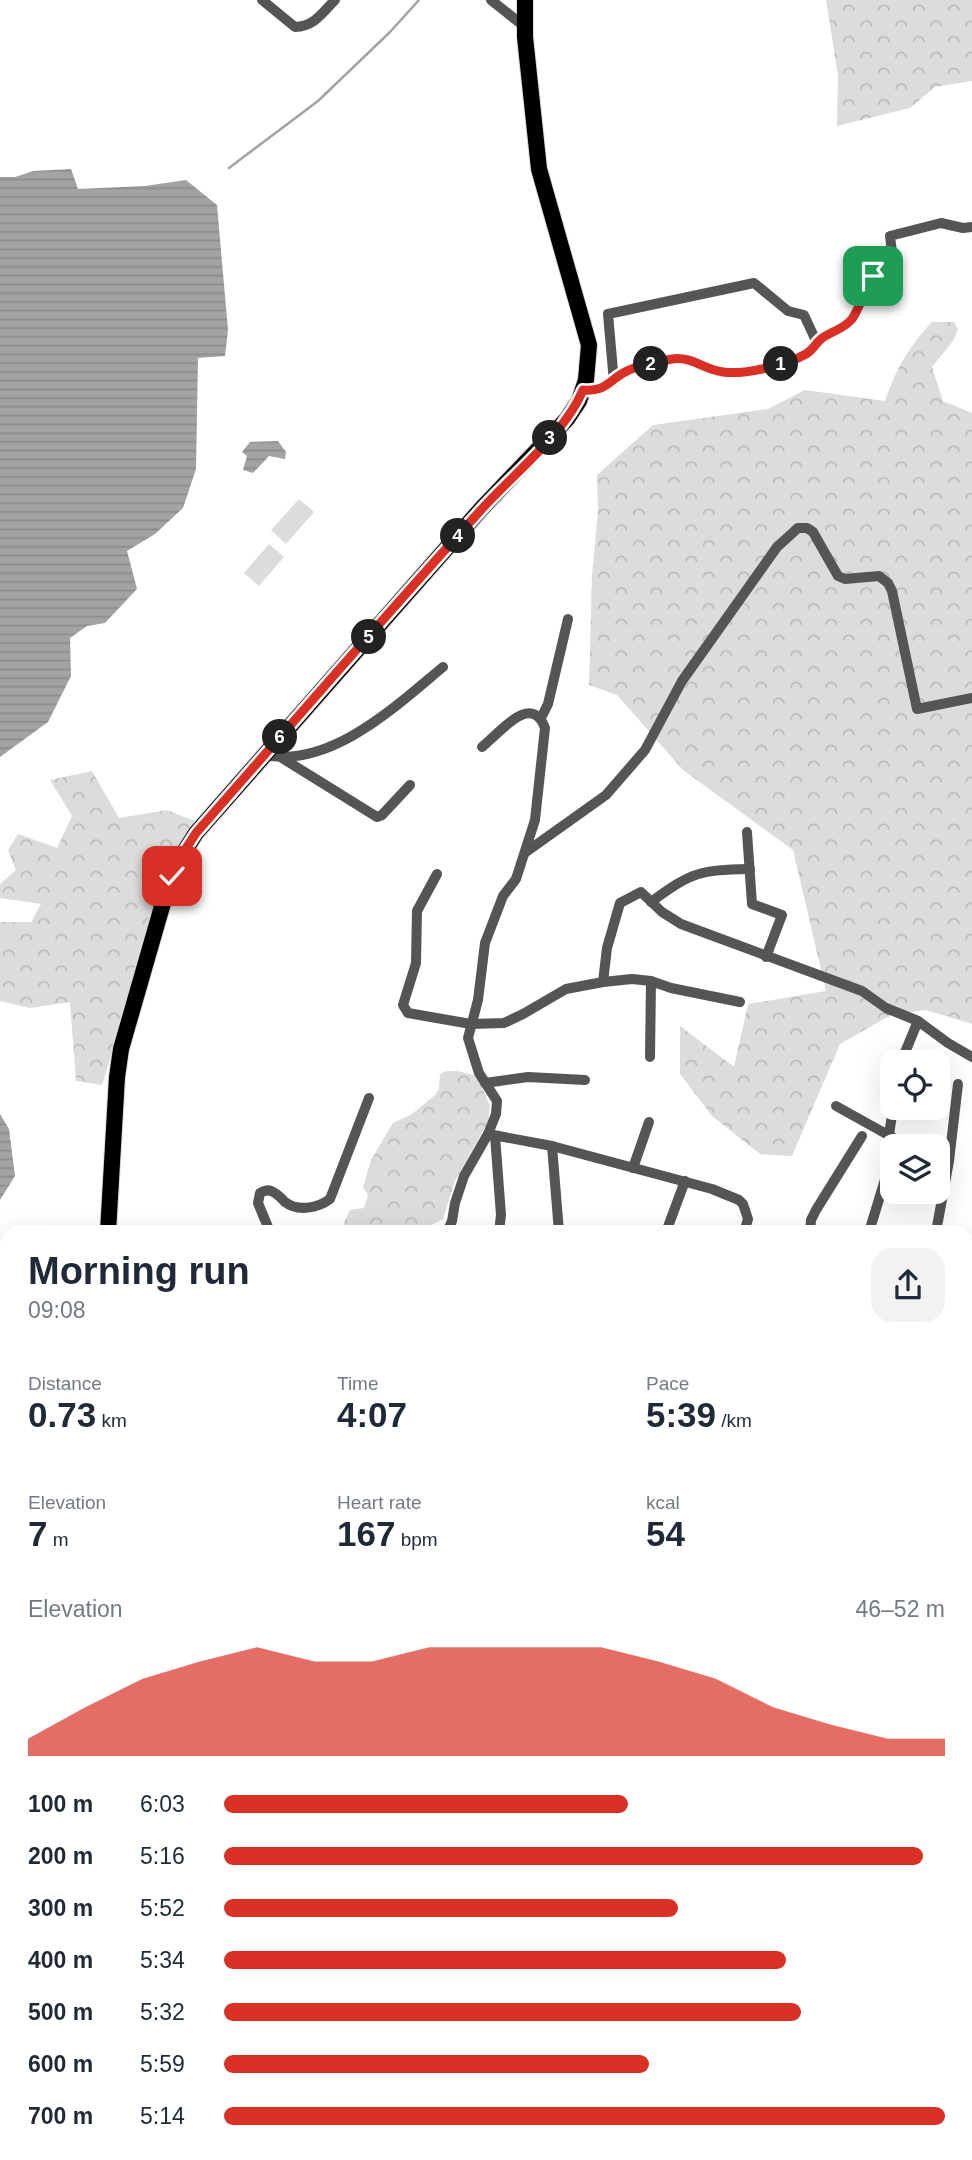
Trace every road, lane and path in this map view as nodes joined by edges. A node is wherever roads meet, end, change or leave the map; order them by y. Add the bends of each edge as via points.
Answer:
1 (262, 0) edge
2 (335, 0) edge
3 (491, 0) edge
4 (525, 0) edge
5 (525, 27) junction
6 (972, 228) edge
7 (817, 343) junction
8 (614, 382) junction
9 (583, 390) junction
10 (568, 618) dead end
11 (443, 667) dead end
12 (972, 698) edge
13 (541, 718) junction
14 (482, 747) dead end
15 (265, 755) junction
16 (282, 758) junction
17 (410, 785) dead end
18 (747, 832) dead end
19 (526, 852) junction
20 (750, 869) junction
21 (437, 874) dead end
22 (651, 902) junction
23 (766, 957) junction
24 (651, 981) junction
25 (603, 982) junction
26 (740, 1002) dead end
27 (918, 1021) junction
28 (471, 1024) junction
29 (906, 1050) edge
30 (650, 1057) dead end
31 (972, 1057) edge
32 (585, 1080) dead end
33 (485, 1083) junction
34 (958, 1084) dead end
35 (369, 1098) dead end
36 (836, 1106) dead end
37 (649, 1122) dead end
38 (887, 1134) edge
39 (491, 1135) junction
40 (862, 1136) dead end
41 (552, 1146) junction
42 (950, 1152) edge
43 (634, 1168) junction
44 (685, 1181) junction
45 (880, 1196) edge
46 (941, 1204) edge
47 (108, 1225) edge
48 (268, 1225) edge
49 (450, 1225) edge
50 (500, 1225) edge
51 (558, 1225) edge
52 (669, 1225) edge
53 (747, 1225) edge
54 (809, 1225) edge
55 (871, 1225) edge
56 (937, 1225) edge

1 - 2 street via 295,27 305,27 316,22
3 - 5 street
4 - 5 main road
5 - 9 main road via 539,169 589,345
6 - 7 street via 940,223 890,236 893,260 868,283 849,322
7 - 8 street via 804,355 764,368 719,372 678,358 634,368
7 - 8 street via 804,315 788,311 754,283 608,314
8 - 9 street
9 - 15 main road via 560,428 482,508
10 - 13 street
11 - 16 street via 349,738 311,753
12 - 19 street via 917,709 888,583 879,576 838,576 813,532 797,528 778,547 682,681 645,750 606,794
13 - 14 street via 528,712 518,715
13 - 19 street via 545,728 540,786
15 - 16 street
15 - 47 main road via 196,833 167,889 119,1056
16 - 17 street via 377,817
18 - 20 street
19 - 28 street via 485,943
20 - 22 street via 694,874
20 - 23 street via 752,904 782,915
21 - 28 street via 417,911 416,963 403,1005 408,1013
22 - 23 street via 681,925
22 - 25 street via 640,892 621,903 607,947
23 - 27 street via 862,991 886,1008
24 - 25 street
24 - 26 street
24 - 30 street
25 - 28 street via 566,989 504,1023
27 - 29 street
27 - 31 street
28 - 33 street via 468,1038
32 - 33 street via 528,1077
33 - 39 street via 496,1101
34 - 42 street
35 - 48 street via 330,1199 302,1208 266,1190 260,1193 258,1203
36 - 38 street
37 - 43 street
39 - 41 street
39 - 49 street via 464,1176
39 - 50 street
40 - 54 street
41 - 43 street
41 - 51 street
43 - 44 street
44 - 52 street
44 - 53 street via 739,1200 747,1214
45 - 55 street
46 - 56 street

